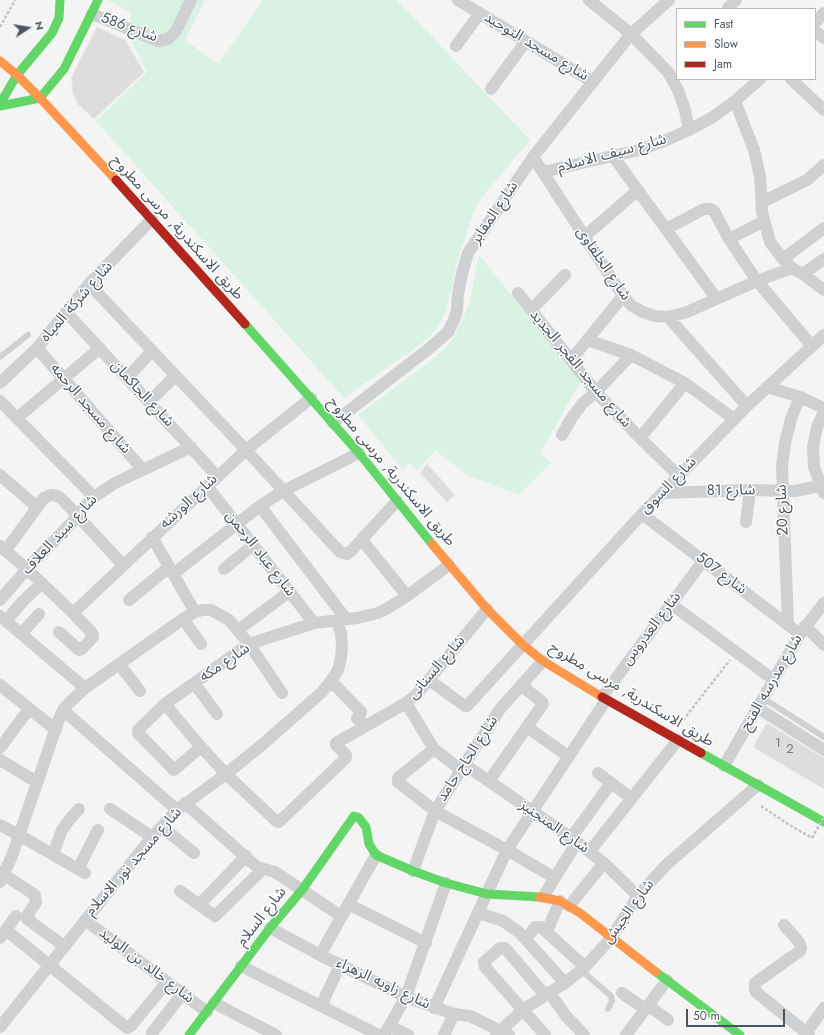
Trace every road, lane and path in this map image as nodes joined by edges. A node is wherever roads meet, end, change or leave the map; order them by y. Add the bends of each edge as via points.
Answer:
1 (14, 0) edge
2 (60, 0) edge
3 (98, 0) edge
4 (191, 0) edge
5 (458, 0) edge
6 (589, 0) edge
7 (669, 0) edge
8 (480, 13) junction
9 (824, 13) edge
10 (92, 14) junction
11 (816, 22) edge
12 (0, 27) edge
13 (816, 32) edge
14 (631, 34) junction
15 (824, 38) edge
16 (526, 42) junction
17 (456, 46) dead end
18 (0, 61) edge
19 (17, 74) junction
20 (759, 80) edge
21 (792, 80) edge
22 (593, 82) junction
23 (491, 89) dead end
24 (40, 98) junction
25 (735, 101) junction
26 (0, 105) edge
27 (824, 110) edge
28 (689, 130) junction
29 (613, 156) junction
30 (533, 157) junction
31 (824, 165) edge
32 (543, 172) junction
33 (638, 190) junction
34 (762, 202) junction
35 (152, 219) junction
36 (764, 222) junction
37 (824, 228) edge
38 (666, 229) junction
39 (584, 237) junction
40 (729, 238) junction
41 (783, 259) junction
42 (824, 259) edge
43 (792, 268) junction
44 (803, 274) junction
45 (565, 275) dead end
46 (757, 281) junction
47 (89, 284) junction
48 (824, 290) edge
49 (518, 293) dead end
50 (623, 296) junction
51 (716, 298) junction
52 (531, 310) junction
53 (66, 312) junction
54 (668, 317) junction
55 (28, 335) dead end
56 (824, 335) edge
57 (588, 340) junction
58 (817, 346) edge
59 (37, 348) junction
60 (100, 348) junction
61 (152, 351) junction
62 (631, 355) junction
63 (0, 357) edge
64 (571, 360) junction
65 (175, 376) junction
66 (127, 378) junction
67 (64, 379) junction
68 (0, 383) edge
69 (685, 383) junction
70 (767, 387) junction
71 (596, 392) junction
72 (800, 397) junction
73 (311, 398) junction
74 (0, 401) edge
75 (149, 402) junction
76 (747, 406) junction
77 (824, 408) edge
78 (824, 412) edge
79 (17, 418) junction
80 (734, 419) junction
81 (333, 422) junction
82 (562, 435) dead end
83 (640, 438) junction
84 (191, 447) junction
85 (246, 450) junction
86 (359, 453) junction
87 (143, 470) junction
88 (0, 475) edge
89 (217, 476) junction
90 (679, 476) junction
91 (207, 486) junction
92 (823, 488) edge
93 (750, 490) junction
94 (283, 491) junction
95 (782, 491) junction
96 (662, 493) junction
97 (94, 497) junction
98 (397, 501) junction
99 (260, 506) junction
100 (38, 507) junction
101 (642, 514) junction
102 (77, 516) junction
103 (746, 522) dead end
104 (237, 524) junction
105 (152, 537) junction
106 (362, 540) junction
107 (253, 545) junction
108 (3, 548) edge
109 (703, 561) junction
110 (123, 565) junction
111 (449, 565) junction
112 (27, 569) junction
113 (224, 569) dead end
114 (171, 570) junction
115 (42, 583) junction
116 (5, 586) edge
117 (289, 592) junction
118 (407, 596) junction
119 (0, 600) edge
120 (129, 600) dead end
121 (824, 603) edge
122 (671, 604) junction
123 (487, 609) junction
124 (195, 612) junction
125 (73, 613) junction
126 (39, 614) dead end
127 (3, 619) edge
128 (183, 619) junction
129 (341, 620) junction
130 (314, 623) junction
131 (788, 625) junction
132 (238, 630) junction
133 (802, 630) junction
134 (59, 632) dead end
135 (21, 634) junction
136 (201, 644) dead end
137 (249, 644) junction
138 (524, 645) junction
139 (824, 645) edge
140 (736, 652) junction
141 (543, 660) junction
142 (119, 664) junction
143 (429, 680) junction
144 (774, 680) junction
145 (331, 681) junction
146 (194, 683) junction
147 (0, 685) edge
148 (521, 686) junction
149 (85, 688) junction
150 (140, 691) dead end
151 (282, 693) dead end
152 (604, 699) junction
153 (406, 703) junction
154 (760, 703) junction
155 (165, 704) junction
156 (29, 709) junction
157 (64, 710) junction
158 (217, 714) dead end
159 (366, 726) junction
160 (527, 727) junction
161 (56, 730) junction
162 (824, 737) edge
163 (674, 738) junction
164 (0, 748) edge
165 (201, 748) junction
166 (434, 749) junction
167 (824, 750) edge
168 (569, 757) junction
169 (0, 760) edge
170 (724, 766) junction
171 (462, 767) junction
172 (598, 773) dead end
173 (226, 774) junction
174 (489, 781) junction
175 (37, 782) junction
176 (611, 783) junction
177 (758, 785) junction
178 (747, 796) junction
179 (631, 798) junction
180 (181, 806) junction
181 (79, 809) dead end
182 (110, 809) dead end
183 (435, 811) junction
184 (533, 811) junction
185 (824, 817) edge
186 (824, 822) edge
187 (0, 826) edge
188 (162, 827) junction
189 (98, 830) dead end
190 (19, 835) junction
191 (152, 837) junction
192 (574, 840) junction
193 (508, 850) junction
194 (590, 852) junction
195 (194, 853) dead end
196 (53, 854) junction
197 (376, 855) junction
198 (246, 856) junction
199 (604, 863) junction
200 (263, 869) junction
201 (413, 871) junction
202 (1, 876) edge
203 (555, 878) junction
204 (446, 883) junction
205 (302, 890) junction
206 (180, 891) dead end
207 (487, 894) junction
208 (638, 896) junction
209 (543, 897) junction
210 (348, 904) junction
211 (564, 904) junction
212 (199, 905) junction
213 (478, 913) junction
214 (16, 916) dead end
215 (341, 916) junction
216 (85, 920) junction
217 (784, 926) dead end
218 (270, 928) junction
219 (547, 931) junction
220 (3, 934) edge
221 (611, 938) junction
222 (526, 939) junction
223 (426, 943) junction
224 (64, 946) junction
225 (320, 955) junction
226 (49, 964) junction
227 (340, 965) junction
228 (241, 966) junction
229 (583, 968) junction
230 (667, 980) junction
231 (167, 982) junction
232 (565, 983) junction
233 (622, 992) dead end
234 (183, 993) junction
235 (547, 994) junction
236 (406, 997) junction
237 (320, 1006) junction
238 (211, 1007) junction
239 (647, 1007) junction
240 (434, 1008) junction
241 (608, 1008) dead end
242 (824, 1008) edge
243 (524, 1009) junction
244 (454, 1014) junction
245 (668, 1020) dead end
246 (0, 1027) edge
247 (386, 1031) edge
248 (152, 1033) dead end
249 (631, 1033) edge
250 (501, 1034) edge
251 (807, 1034) edge
252 (189, 1035) edge
253 (276, 1035) edge
254 (379, 1035) edge
255 (408, 1035) edge
256 (444, 1035) edge
257 (546, 1035) edge
258 (584, 1035) edge
259 (740, 1035) edge

1 - 12 path
2 - 19 main road via 59,18 52,33
3 - 10 main road
4 - 10 street, شارع 586 via 176,31 168,39 158,41
5 - 8 street, شارع مسجد التوحيد
6 - 14 street
7 - 14 street, شارع المقابر
8 - 16 street, شارع مسجد التوحيد
8 - 17 street
9 - 11 street
10 - 24 main road via 64,69
13 - 15 street
14 - 22 street, شارع المقابر
14 - 28 street via 668,72 678,90
16 - 22 street, شارع مسجد التوحيد
16 - 23 street
18 - 19 main road, طريق الاسكندرية, مرسى مطروح
19 - 24 main road, طريق الاسكندرية, مرسى مطروح
19 - 26 main road
20 - 25 street, شارع سيف الاسلام
21 - 27 street
22 - 30 street, شارع المقابر
24 - 26 main road
24 - 35 main road, طريق الاسكندرية, مرسى مطروح
25 - 28 street, شارع سيف الاسلام
25 - 34 street via 754,150
28 - 29 street, شارع سيف الاسلام via 645,148
29 - 32 street, شارع سيف الاسلام
29 - 33 street
30 - 32 street, شارع الخلفاوى
30 - 81 street, شارع المقابر via 468,253 459,288 457,310 448,332
31 - 34 street via 807,180
32 - 39 street, شارع الخلفاوى
33 - 38 street
33 - 39 street
34 - 36 street
35 - 47 street, شارع شركة المياه
35 - 73 main road, طريق الاسكندرية, مرسى مطروح
36 - 40 street
36 - 41 street via 770,242
37 - 41 street
38 - 40 street via 708,208 714,211
38 - 51 street
39 - 50 street, شارع الخلفاوى
40 - 46 street
41 - 43 street
42 - 44 street
43 - 44 street
43 - 46 street, شارع الخلفاوى
44 - 48 street
45 - 52 street
46 - 51 street, شارع الخلفاوى
46 - 58 street
47 - 53 street, شارع شركة المياه
47 - 61 street
49 - 52 street, شارع مسجد الفجر الجديد
50 - 54 street, شارع الخلفاوى via 632,306 643,312
50 - 57 street
51 - 54 street, شارع الخلفاوى via 687,312
52 - 64 street, شارع مسجد الفجر الجديد
53 - 59 street, شارع شركة المياه
53 - 60 street, شارع الجاكمان
54 - 76 street
55 - 63 lane
56 - 58 street, شارع السوق
57 - 62 street
57 - 64 street
58 - 70 street, شارع السوق
59 - 67 street, شارع مسجد الرحمه
59 - 68 street, شارع شركة المياه
60 - 66 street, شارع الجاكمان
60 - 67 street
61 - 65 street
61 - 66 street
62 - 69 street
62 - 71 street
64 - 71 street, شارع مسجد الفجر الجديد
65 - 75 street
65 - 85 street
66 - 75 street, شارع الجاكمان
67 - 79 street
67 - 87 street, شارع مسجد الرحمه
69 - 80 street
69 - 83 street
70 - 72 street
70 - 76 street, شارع السوق
71 - 82 street via 574,414
71 - 83 street, شارع مسجد الفجر الجديد
72 - 77 street
72 - 95 street, شارع 20 via 785,443
73 - 81 main road, طريق الاسكندرية, مرسى مطروح
73 - 85 street, شارع الورشه
74 - 79 street
75 - 84 street, شارع الجاكمان
76 - 80 street, شارع السوق
78 - 92 street via 817,427 813,447 814,467
79 - 97 street
80 - 90 street, شارع السوق
81 - 86 main road, طريق الاسكندرية, مرسى مطروح
83 - 90 street, شارع مسجد الفجر الجديد
84 - 87 street, شارع سيد العلاف
84 - 89 street, شارع الجاكمان
85 - 89 street, شارع الورشه
85 - 94 street
86 - 94 street
86 - 98 main road, طريق الاسكندرية, مرسى مطروح
87 - 97 street, شارع سيد العلاف via 115,483
88 - 100 street
89 - 91 street, شارع الورشه
90 - 96 street, شارع السوق
91 - 104 street, شارع عباد الرحمن
91 - 105 street, شارع الورشه
92 - 95 street, شارع 81
93 - 95 street, شارع 81
93 - 96 street, شارع 81
93 - 103 street
94 - 99 street
94 - 106 street via 340,552 348,554
95 - 131 street, شارع 20
96 - 101 street, شارع السوق
97 - 102 street, شارع سيد العلاف
98 - 106 street
98 - 111 main road, طريق الاسكندرية, مرسى مطروح
99 - 104 street
99 - 129 street
100 - 102 street via 47,496 55,495
100 - 108 street
101 - 109 street, شارع 507
101 - 138 street, شارع السوق
102 - 110 street
102 - 112 street, شارع سيد العلاف
104 - 107 street, شارع عباد الرحمن
104 - 114 street
105 - 110 street, شارع الورشه
105 - 114 street
106 - 118 street
107 - 113 street
107 - 117 street, شارع عباد الرحمن
108 - 112 street
109 - 122 street, شارع العدروس
109 - 131 street, شارع 507
110 - 125 street, شارع الورشه
111 - 118 street, شارع مكه
111 - 123 main road, طريق الاسكندرية, مرسى مطروح
112 - 115 street
112 - 116 street, شارع سيد العلاف
114 - 120 street
114 - 124 street
115 - 125 street
115 - 127 street
116 - 119 street, شارع سيد العلاف
117 - 130 street, شارع عباد الرحمن
117 - 132 street
118 - 129 street, شارع مكه via 378,613
121 - 133 street, شارع مدرسه الفتح
122 - 140 street
122 - 152 street, شارع العدروس
123 - 138 main road, طريق الاسكندرية, مرسى مطروح
123 - 143 street, شارع السنانى
124 - 128 street
124 - 132 street via 211,610 229,620
125 - 134 street via 92,633 92,639 79,650
126 - 135 street
127 - 135 street
128 - 136 street
128 - 142 street
129 - 130 street, شارع مكه
129 - 145 street, شارع مسجد نور الاسلام via 341,658 338,670
130 - 137 street, شارع مكه
131 - 133 street, شارع 507
132 - 137 street
133 - 139 street, شارع 507
133 - 144 street, شارع مدرسه الفتح
135 - 149 street
137 - 146 street, شارع مكه
137 - 151 street
138 - 141 main road, طريق الاسكندرية, مرسى مطروح
138 - 143 street, شارع السوق via 466,706
140 - 144 street
140 - 163 path
141 - 148 street, شارع الحاج حامد
141 - 152 main road, طريق الاسكندرية, مرسى مطروح
142 - 149 street
142 - 150 street
143 - 153 street, شارع السنانى
144 - 154 street, شارع مدرسه الفتح
145 - 159 street via 361,712 357,718
145 - 173 street, شارع مسجد نور الاسلام via 285,725
146 - 155 street, شارع مكه
146 - 158 street
147 - 156 street
148 - 160 street via 543,704
148 - 171 street, شارع الحاج حامد via 500,709
149 - 157 street
152 - 163 main road, طريق الاسكندرية, مرسى مطروح
152 - 168 street, شارع العدروس
153 - 159 street, شارع السنانى
153 - 166 street, شارع المنجنيز
154 - 162 lane
154 - 167 street
154 - 170 street, شارع مدرسه الفتح
155 - 165 street
155 - 165 street, شارع مكه via 138,728 138,733 174,770
156 - 161 street
156 - 164 street
157 - 161 street
157 - 180 street
159 - 173 street, شارع السنانى via 337,742 346,759 279,822
160 - 168 street
160 - 174 street
161 - 175 street
163 - 170 main road, طريق الاسكندرية, مرسى مطروح
163 - 179 street
165 - 173 street
166 - 171 street, شارع المنجنيز
166 - 183 street via 398,778 398,782
168 - 184 street, شارع العدروس
169 - 175 street
170 - 177 main road, طريق الاسكندرية, مرسى مطروح
171 - 174 street, شارع المنجنيز
171 - 183 street, شارع الحاج حامد
172 - 176 street
173 - 180 street, شارع مسجد نور الاسلام
174 - 184 street, شارع المنجنيز
175 - 190 street
176 - 179 street
176 - 192 street
177 - 178 street, شارع الجيش
177 - 186 main road, طريق الاسكندرية, مرسى مطروح
178 - 185 path, bridge via 812,838
178 - 208 street, شارع الجيش via 666,865
179 - 194 street
180 - 188 street, شارع مسجد نور الاسلام
180 - 198 street
181 - 196 street via 62,830
182 - 191 street
183 - 193 street
183 - 201 street, شارع الحاج حامد
184 - 192 street, شارع المنجنيز
184 - 193 street, شارع العدروس
187 - 190 street
188 - 191 street, شارع مسجد نور الاسلام
188 - 195 street
189 - 196 street via 81,871
190 - 196 street
190 - 202 street
191 - 216 street, شارع مسجد نور الاسلام
192 - 194 street, شارع المنجنيز
192 - 203 street
193 - 203 street
193 - 207 street, شارع العدروس
194 - 199 street, شارع المنجنيز
197 - 201 main road
197 - 205 main road, شارع السلام via 369,844 366,827 354,816
197 - 210 street
198 - 200 street via 257,867
198 - 212 street
199 - 208 street, شارع المنجنيز
199 - 211 street
200 - 205 street via 275,872
200 - 212 street via 215,916
201 - 204 main road
202 - 224 street via 35,895 36,902 28,919
203 - 209 street
204 - 207 main road
204 - 223 street
205 - 215 street
205 - 218 main road, شارع السلام
206 - 212 street
207 - 209 main road
207 - 213 street, شارع العدروس
208 - 221 street, شارع الجيش
209 - 211 main road
210 - 215 street
210 - 223 street
211 - 219 street
211 - 221 main road via 580,912
213 - 222 street via 503,921
213 - 240 street, شارع العدروس
214 - 220 street
215 - 225 street
216 - 224 street, شارع مسجد نور الاسلام
216 - 231 street, شارع خالد بن الوليد
217 - 251 street via 799,942 800,951 755,984 754,990
218 - 225 street, شارع زاويه الزهراء
218 - 228 main road, شارع السلام
219 - 222 street via 542,927 535,927
219 - 229 street
220 - 226 street
221 - 229 street, شارع الجيش
221 - 230 main road
222 - 232 street
223 - 236 street
224 - 226 street, شارع مسجد نور الاسلام
225 - 227 street, شارع زاويه الزهراء
226 - 231 street via 127,1028
226 - 246 street, شارع مسجد نور الاسلام
227 - 236 street, شارع زاويه الزهراء
227 - 237 street
228 - 237 street
228 - 238 main road, شارع السلام
229 - 232 street, شارع الجيش
229 - 241 lane via 611,996 612,1001
230 - 239 street
230 - 259 main road
231 - 234 street, شارع خالد بن الوليد
232 - 235 street, شارع الجيش
233 - 239 street
234 - 238 street, شارع خالد بن الوليد
234 - 248 street
235 - 243 street, شارع الجيش
235 - 243 street via 505,948 500,948 484,962 484,965
235 - 258 street
236 - 240 street, شارع زاويه الزهراء
236 - 247 street
237 - 254 street
238 - 252 main road, شارع السلام
238 - 253 street, شارع خالد بن الوليد
239 - 245 street
239 - 249 street
240 - 244 street, شارع زاويه الزهراء
242 - 251 street
243 - 250 street, شارع الجيش
243 - 257 street
244 - 250 street, شارع زاويه الزهراء via 470,1016
244 - 256 street
247 - 255 street

